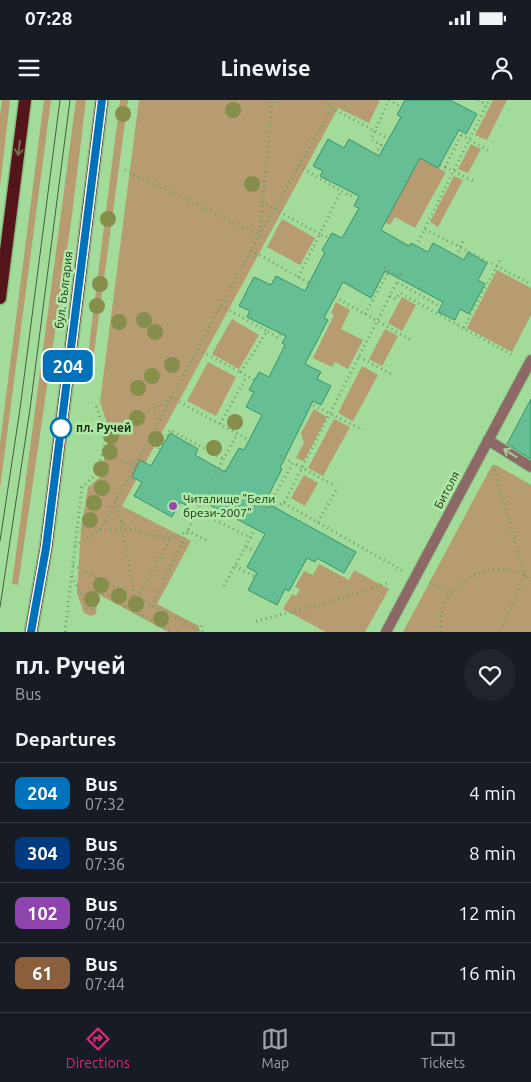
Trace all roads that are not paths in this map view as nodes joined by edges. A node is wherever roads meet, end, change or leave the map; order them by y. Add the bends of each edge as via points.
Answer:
1 (25, 100) edge
2 (102, 100) edge
3 (0, 298) edge
4 (531, 360) edge
5 (488, 440) junction
6 (531, 466) edge
7 (32, 632) edge
8 (386, 632) edge

1 -> 3 main road
2 - 7 main road, бул. България via 46,548
4 - 5 street, Битоля
6 -> 5 street
5 - 8 street, Битоля

